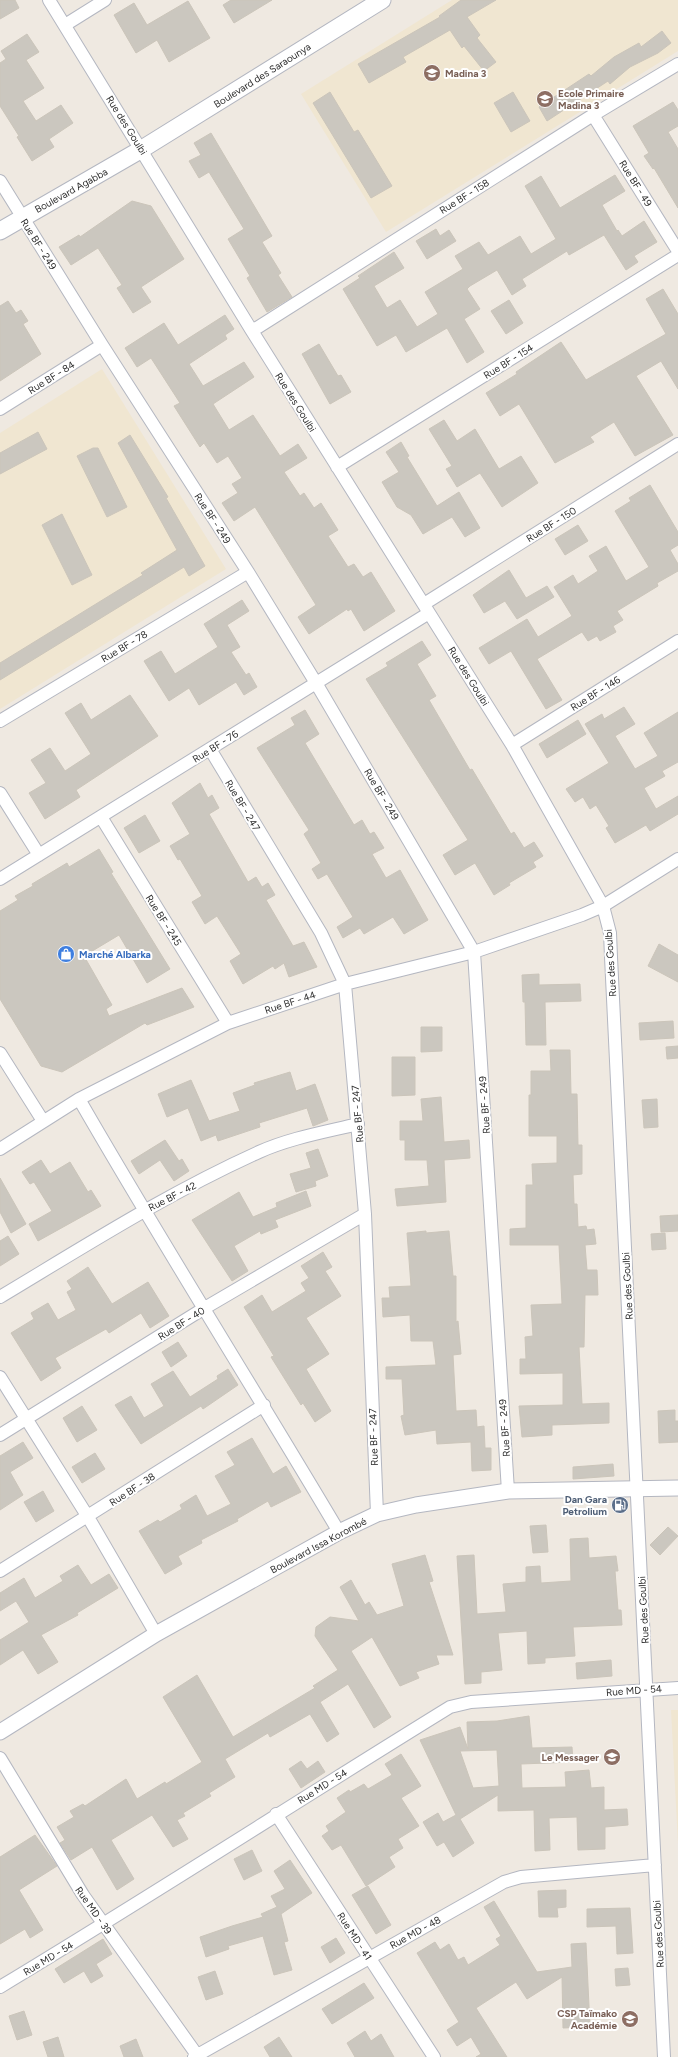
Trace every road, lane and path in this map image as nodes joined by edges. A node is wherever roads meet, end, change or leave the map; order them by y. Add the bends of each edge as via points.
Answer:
1 (49, 0) edge
2 (105, 0) edge
3 (382, 0) edge
4 (65, 25) junction
5 (678, 64) edge
6 (593, 115) junction
7 (142, 149) junction
8 (0, 181) edge
9 (23, 217) junction
10 (0, 231) edge
11 (678, 251) edge
12 (678, 255) edge
13 (252, 331) junction
14 (102, 345) junction
15 (0, 409) edge
16 (678, 444) edge
17 (337, 467) junction
18 (248, 572) junction
19 (426, 609) junction
20 (678, 641) edge
21 (316, 683) junction
22 (0, 721) edge
23 (512, 745) junction
24 (210, 749) junction
25 (0, 793) edge
26 (101, 817) junction
27 (38, 855) junction
28 (678, 859) edge
29 (0, 879) edge
30 (603, 906) junction
31 (474, 952) junction
32 (345, 984) junction
33 (228, 1023) junction
34 (0, 1054) edge
35 (79, 1099) junction
36 (43, 1121) junction
37 (358, 1124) junction
38 (0, 1149) edge
39 (143, 1211) junction
40 (365, 1214) junction
41 (0, 1297) edge
42 (203, 1309) junction
43 (0, 1377) edge
44 (264, 1405) junction
45 (26, 1419) junction
46 (0, 1435) edge
47 (637, 1488) junction
48 (678, 1488) edge
49 (508, 1491) junction
50 (377, 1514) junction
51 (88, 1517) junction
52 (339, 1532) junction
53 (0, 1571) edge
54 (156, 1634) junction
55 (678, 1688) edge
56 (647, 1689) junction
57 (0, 1732) edge
58 (0, 1758) edge
59 (276, 1814) junction
60 (655, 1865) junction
61 (104, 1924) junction
62 (369, 1958) junction
63 (0, 1987) edge
64 (195, 2056) edge
65 (434, 2057) edge
66 (664, 2057) edge

1 - 4 street, Rue des Goulbi
2 - 4 street
3 - 7 main road, Boulevard des Saraounya
4 - 7 street, Rue des Goulbi
5 - 6 street, Rue BF - 158
6 - 11 street, Rue BF - 49
6 - 13 street, Rue BF - 158
7 - 9 main road, Boulevard Agabba
7 - 13 street, Rue des Goulbi
8 - 9 street, Rue BF - 249
9 - 10 main road, Boulevard Agabba
9 - 14 street, Rue BF - 249
12 - 17 street, Rue BF - 154
13 - 17 street, Rue des Goulbi
14 - 15 street, Rue BF - 84
14 - 18 street, Rue BF - 249
16 - 19 street, Rue BF - 150
17 - 19 street, Rue des Goulbi
18 - 21 street, Rue BF - 249
18 - 22 street, Rue BF - 78
19 - 21 street, Rue BF - 76
19 - 23 street, Rue des Goulbi
20 - 23 street, Rue BF - 146
21 - 24 street, Rue BF - 76
21 - 31 street, Rue BF - 249
23 - 30 street, Rue des Goulbi
24 - 26 street, Rue BF - 76
24 - 32 street, Rue BF - 247 via 320,933
25 - 27 street
26 - 27 street, Rue BF - 76
26 - 33 street, Rue BF - 245
27 - 29 street, Rue BF - 76
28 - 30 street, Rue BF - 44
30 - 31 street, Rue BF - 44
30 - 47 street, Rue des Goulbi via 610,933
31 - 32 street, Rue BF - 44
31 - 49 street, Rue BF - 249
32 - 33 street, Rue BF - 44
32 - 37 street, Rue BF - 247
33 - 35 street, Rue BF - 44
34 - 36 street
35 - 36 street, Rue BF - 44
35 - 39 street
36 - 38 street, Rue BF - 44
37 - 39 street, Rue BF - 42 via 290,1141 259,1152
37 - 40 street, Rue BF - 247
39 - 41 street, Rue BF - 42
39 - 42 street
40 - 42 street, Rue BF - 40
40 - 50 street, Rue BF - 247
42 - 44 street
42 - 45 street, Rue BF - 40
43 - 45 street
44 - 51 street, Rue BF - 38
44 - 52 street
45 - 46 street, Rue BF - 40
45 - 51 street
47 - 48 street, Boulevard Issa Korombé
47 - 49 street, Boulevard Issa Korombé
47 - 56 street, Rue des Goulbi
49 - 50 street, Boulevard Issa Korombé via 416,1505
50 - 52 street, Boulevard Issa Korombé
51 - 53 street, Rue BF - 38
51 - 54 street
52 - 54 street, Boulevard Issa Korombé
54 - 57 street, Boulevard Issa Korombé
55 - 56 street, Rue MD - 54
56 - 59 street, Rue MD - 54 via 471,1702 450,1707
56 - 60 street, Rue des Goulbi
58 - 61 street, Rue MD - 39 via 77,1886
59 - 61 street, Rue MD - 54
59 - 62 street, Rue MD - 41
60 - 62 street, Rue MD - 48 via 512,1879
60 - 66 street, Rue des Goulbi
61 - 63 street, Rue MD - 54
61 - 64 street, Rue MD - 39
62 - 64 street, Rue MD - 48
62 - 65 street, Rue MD - 41

